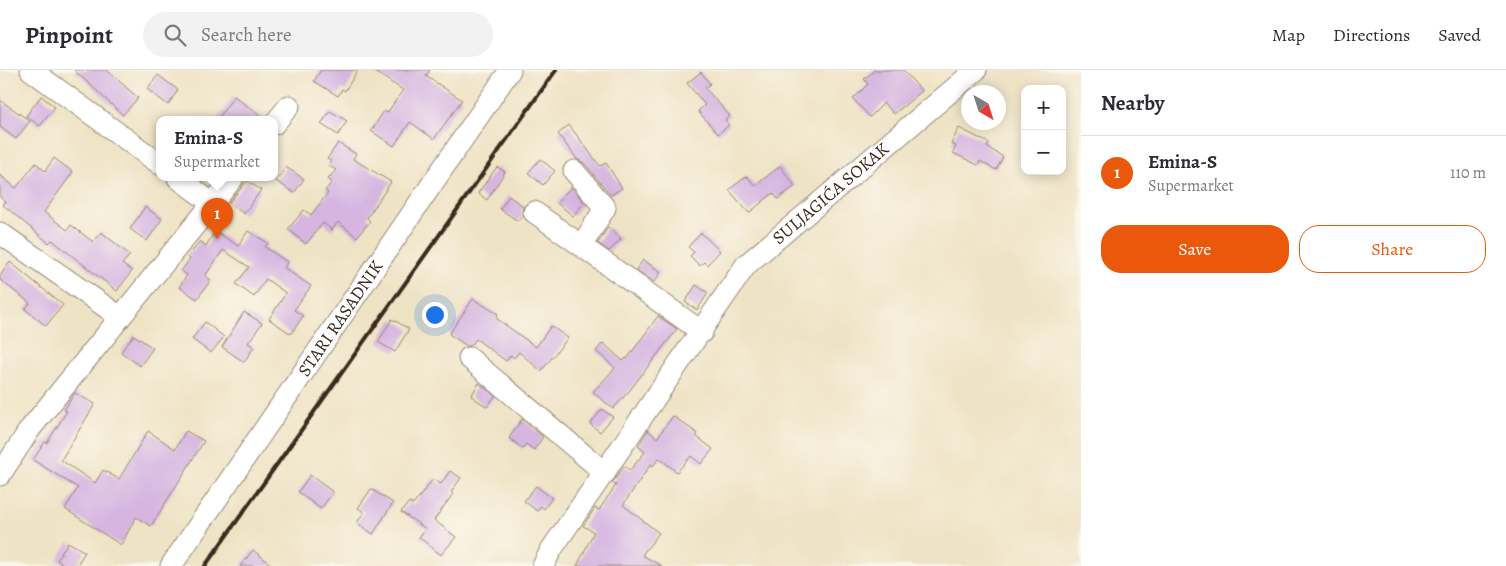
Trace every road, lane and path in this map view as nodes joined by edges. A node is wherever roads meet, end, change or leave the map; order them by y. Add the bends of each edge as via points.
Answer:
1 (31, 70) edge
2 (510, 70) edge
3 (976, 70) edge
4 (289, 106) dead end
5 (278, 119) edge
6 (156, 161) edge
7 (574, 171) dead end
8 (182, 181) edge
9 (231, 181) edge
10 (213, 204) junction
11 (534, 212) dead end
12 (0, 233) edge
13 (582, 245) junction
14 (120, 317) junction
15 (702, 332) junction
16 (469, 358) dead end
17 (605, 473) junction
18 (0, 475) edge
19 (170, 566) edge
20 (543, 566) edge

1 - 6 street
2 - 19 street, STARI RASADNIK
3 - 15 street, SULJAGIĆA SOKAK via 758,254 746,266
4 - 5 street
7 - 13 street via 605,208
8 - 10 street
9 - 10 street
10 - 14 street
11 - 13 street
12 - 14 street
13 - 15 street
14 - 18 street via 30,429
15 - 17 street, SULJAGIĆA SOKAK
16 - 17 street
17 - 20 street, SULJAGIĆA SOKAK

